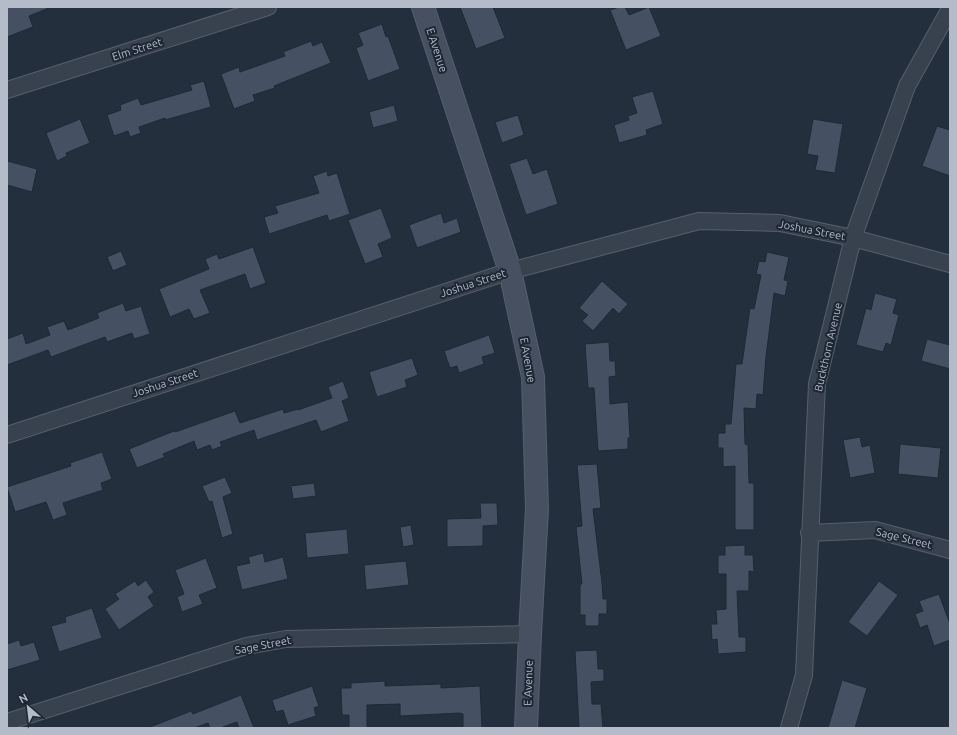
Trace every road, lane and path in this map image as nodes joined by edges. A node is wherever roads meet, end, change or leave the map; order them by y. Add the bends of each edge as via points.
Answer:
1 (268, 7) edge
2 (423, 7) edge
3 (950, 10) edge
4 (7, 90) edge
5 (854, 238) junction
6 (950, 264) edge
7 (510, 270) junction
8 (7, 435) edge
9 (809, 533) junction
10 (950, 550) edge
11 (530, 634) junction
12 (7, 722) edge
13 (526, 728) edge
14 (789, 728) edge

1 - 4 street, Elm Street
2 - 7 street, E Avenue
3 - 5 street, Buckthorn Avenue via 908,86
5 - 6 street, Joshua Street
5 - 7 street, Joshua Street via 780,223 699,221
5 - 9 street, Buckthorn Avenue via 817,384
7 - 8 street, Joshua Street
7 - 11 street, E Avenue via 533,377 537,509
9 - 10 street, Sage Street via 875,530
9 - 14 street, Buckthorn Avenue via 804,675
11 - 12 street, Sage Street via 286,639 246,646
11 - 13 street, E Avenue

